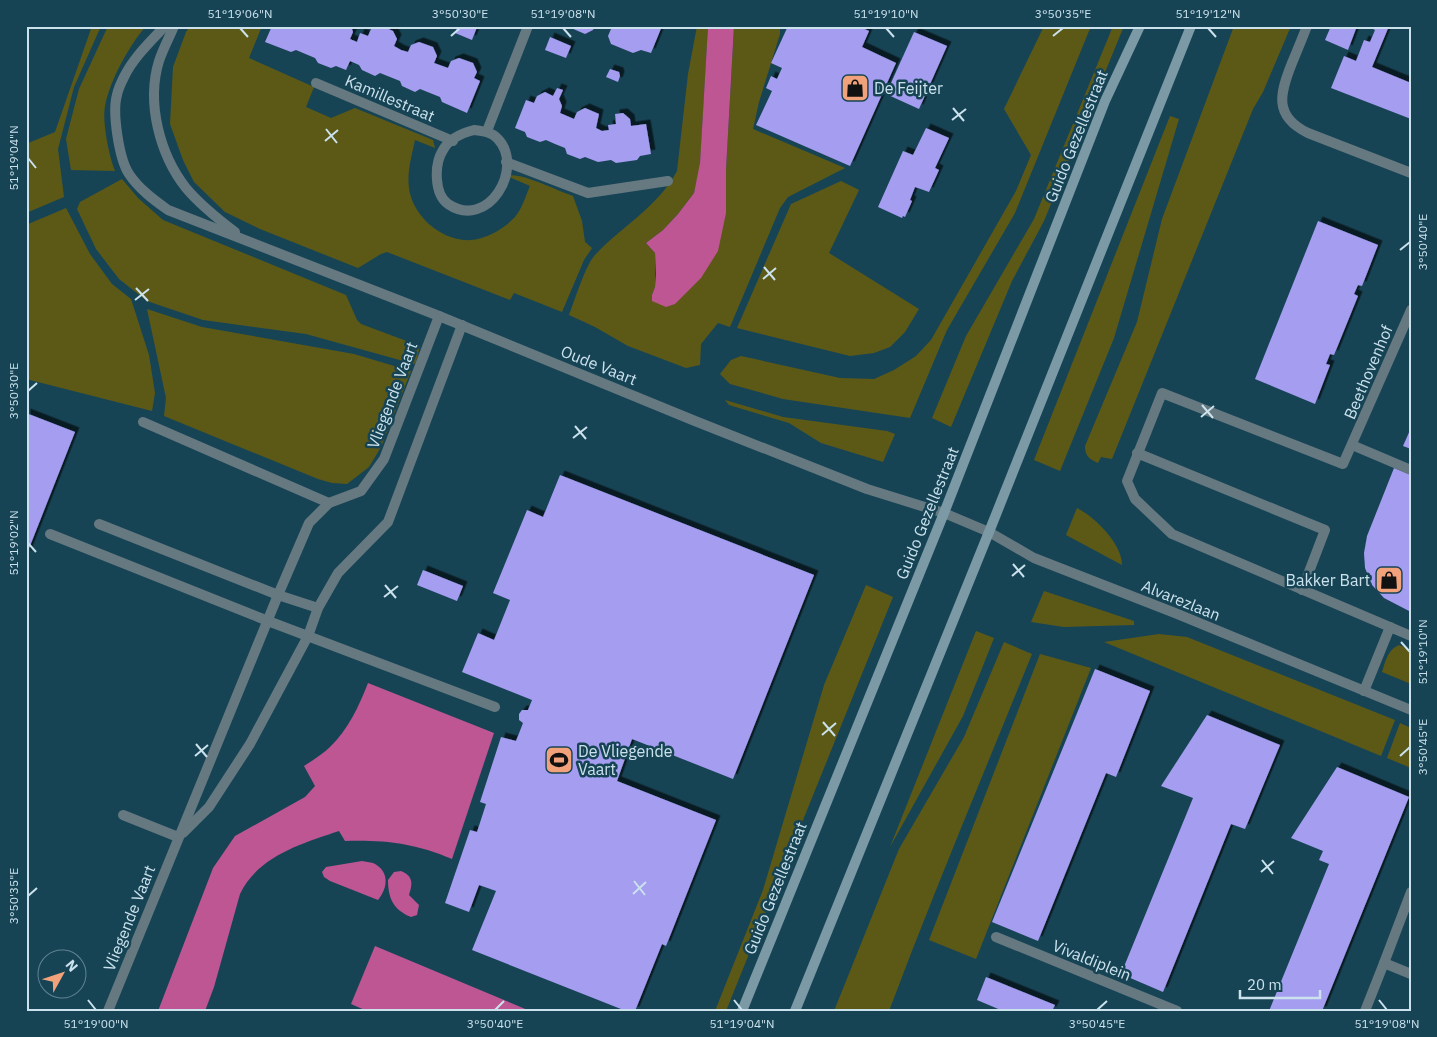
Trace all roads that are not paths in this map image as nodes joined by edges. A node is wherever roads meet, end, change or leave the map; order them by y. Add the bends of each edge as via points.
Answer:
1 (164, 26) edge
2 (174, 26) edge
3 (528, 26) edge
4 (1140, 26) edge
5 (1191, 26) edge
6 (1307, 26) edge
7 (316, 83) dead end
8 (487, 132) junction
9 (453, 140) junction
10 (506, 162) junction
11 (1411, 173) edge
12 (668, 180) dead end
13 (246, 240) junction
14 (1411, 310) edge
15 (440, 316) junction
16 (462, 325) junction
17 (144, 422) dead end
18 (1352, 445) junction
19 (1137, 453) junction
20 (1411, 470) edge
21 (329, 502) junction
22 (944, 513) junction
23 (99, 524) dead end
24 (989, 532) junction
25 (50, 534) dead end
26 (1302, 590) junction
27 (278, 595) junction
28 (318, 608) junction
29 (268, 621) junction
30 (1390, 627) junction
31 (308, 636) junction
32 (1411, 636) edge
33 (1364, 690) junction
34 (495, 707) dead end
35 (1410, 709) edge
36 (123, 814) dead end
37 (178, 837) junction
38 (1411, 892) edge
39 (996, 937) dead end
40 (1384, 963) junction
41 (1411, 974) edge
42 (108, 1011) edge
43 (742, 1011) edge
44 (795, 1011) edge
45 (1177, 1011) edge
46 (1365, 1011) edge

1 - 13 street, Oude Vaart via 135,58 116,96 120,152 137,185 168,210
2 - 13 street, Oude Vaart via 159,62 155,82 155,104 165,151 187,189
3 - 8 street
4 - 22 main road, Guido Gezellestraat via 1105,101
5 - 24 main road
6 - 11 street via 1283,85 1282,103 1289,119 1308,133
7 - 9 street, Kamillestraat
8 - 9 street via 474,130
8 - 10 street via 498,139
9 - 10 street via 442,150 436,173 438,189 445,201 456,209 470,211 483,207 496,197 507,176
10 - 12 street via 588,193
13 - 15 street, Oude Vaart
14 - 18 street, Beethovenhof
15 - 16 street, Oude Vaart
15 - 21 street, Vliegende Vaart via 384,458 361,491
16 - 22 street, Oude Vaart via 858,485
16 - 28 street, Vliegende Vaart via 388,522 338,573
17 - 21 street
18 - 19 street via 1343,464 1162,393
18 - 20 street
19 - 26 street via 1127,481 1135,499 1172,534
19 - 26 street via 1325,530
21 - 27 street, Vliegende Vaart via 309,523
22 - 24 street, Oude Vaart
22 - 43 main road, Guido Gezellestraat
23 - 27 street
24 - 33 street, Alvarezlaan via 1034,558
24 - 44 main road
25 - 29 street
26 - 30 street
27 - 28 street
27 - 29 street, Vliegende Vaart
28 - 31 street, Vliegende Vaart
29 - 31 street
29 - 37 street, Vliegende Vaart
30 - 32 street
30 - 33 street
31 - 34 street
31 - 37 street, Vliegende Vaart via 250,744 209,807
33 - 35 street, Alvarezlaan
36 - 37 street
37 - 42 street, Vliegende Vaart
38 - 40 street
39 - 45 street, Vivaldiplein
40 - 41 street
40 - 46 street

